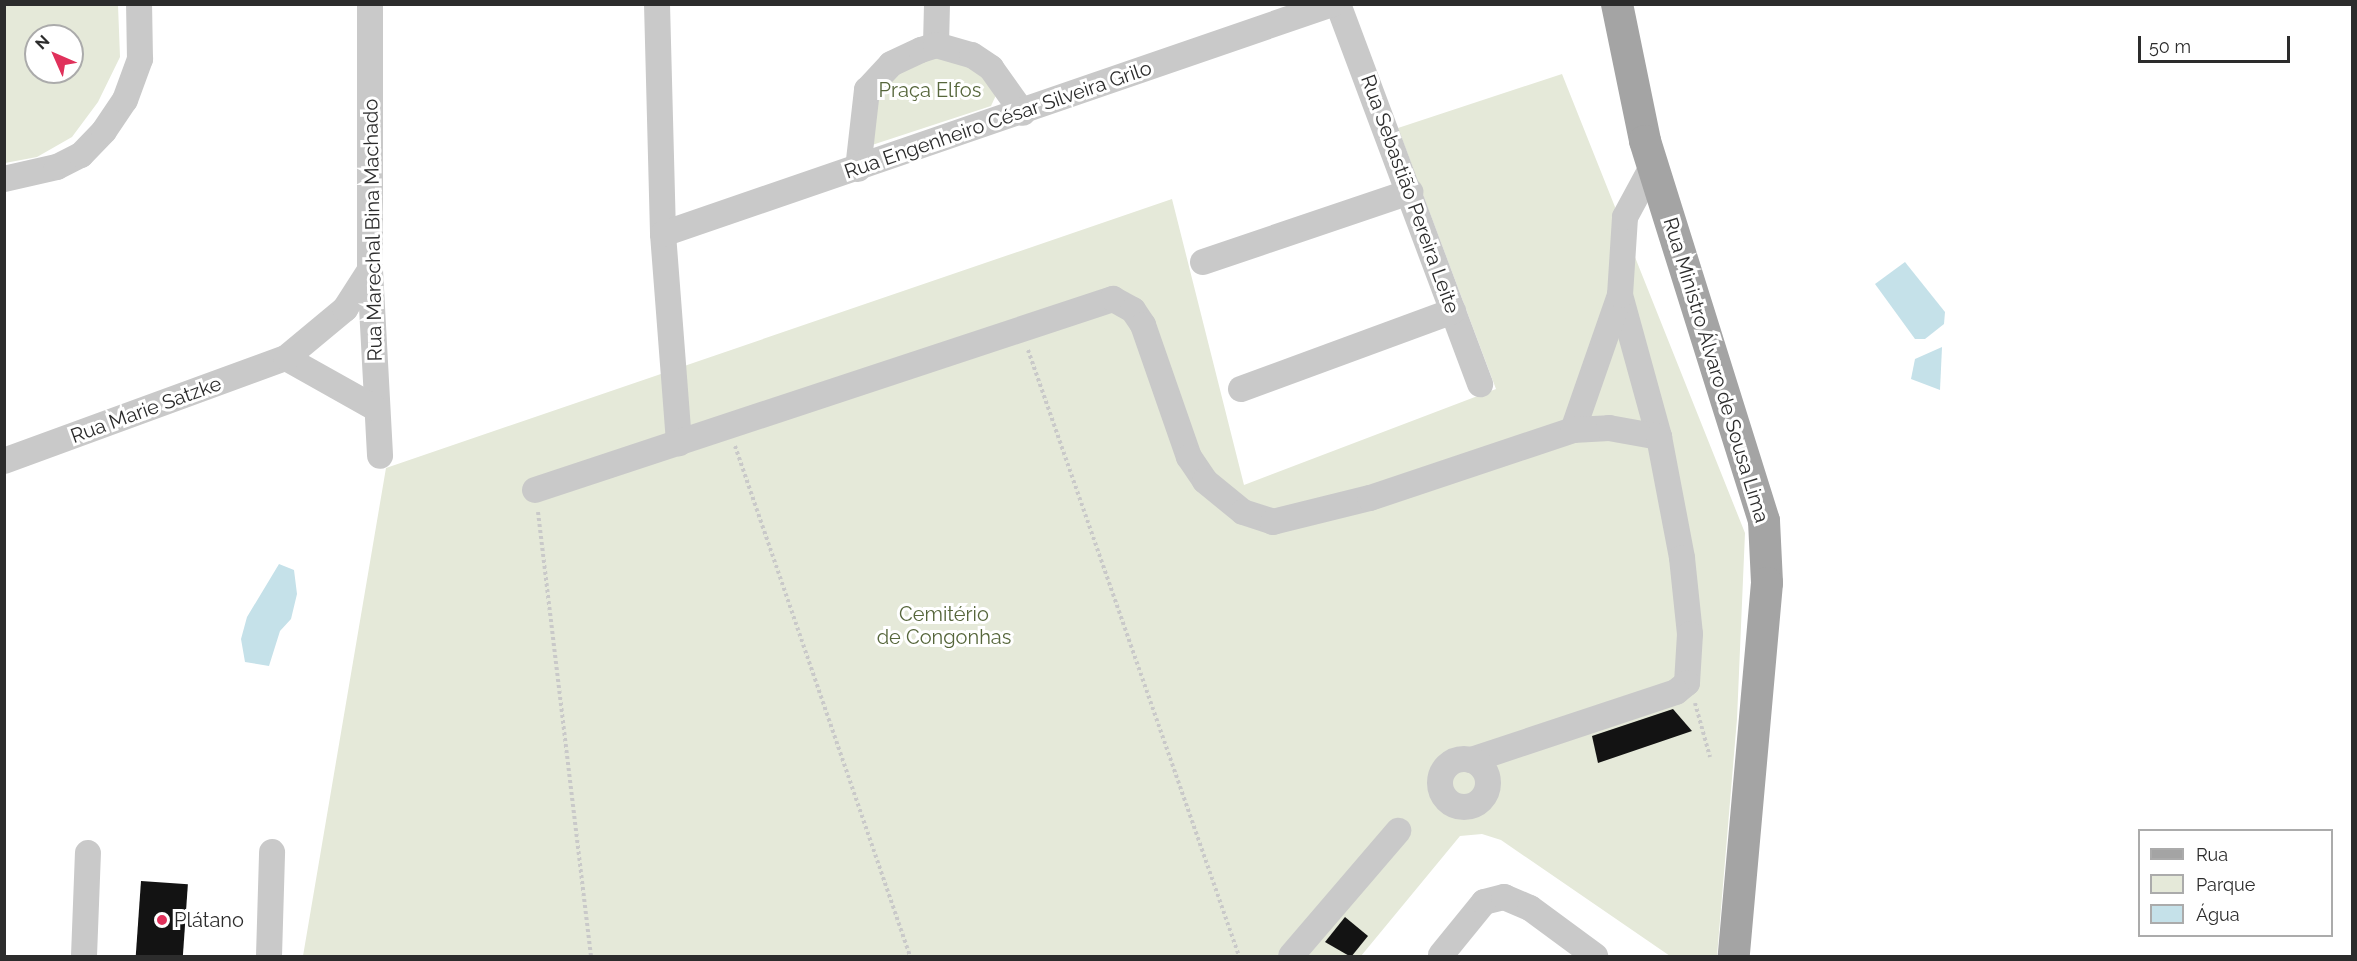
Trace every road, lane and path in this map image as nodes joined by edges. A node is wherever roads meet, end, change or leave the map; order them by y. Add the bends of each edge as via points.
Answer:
1 (140, 4) edge
2 (370, 4) edge
3 (657, 4) edge
4 (936, 4) edge
5 (1332, 4) edge
6 (1338, 4) edge
7 (1617, 4) edge
8 (936, 45) junction
9 (1023, 113) junction
10 (1653, 165) junction
11 (858, 169) junction
12 (4, 179) edge
13 (1410, 192) junction
14 (663, 234) junction
15 (1203, 262) dead end
16 (370, 270) junction
17 (1620, 295) junction
18 (1453, 311) junction
19 (1021, 329) junction
20 (286, 358) junction
21 (1480, 384) dead end
22 (1241, 389) dead end
23 (377, 409) junction
24 (728, 426) junction
25 (1573, 430) junction
26 (1659, 437) junction
27 (679, 443) junction
28 (380, 456) dead end
29 (4, 461) edge
30 (535, 490) joint
31 (1701, 723) dead end
32 (1710, 757) dead end
33 (1471, 760) dead end
34 (1398, 831) dead end
35 (272, 852) dead end
36 (88, 853) dead end
37 (1441, 955) dead end
38 (84, 957) edge
39 (269, 957) edge
40 (591, 957) edge
41 (910, 957) edge
42 (1239, 957) edge
43 (1291, 957) edge
44 (1594, 957) edge
45 (1734, 957) edge

1 - 12 street via 140,59 125,100 104,132 81,155 57,167
2 - 16 street, Rua Marechal Bina Machado
3 - 14 street
4 - 8 street
5 - 9 street, Rua Engenheiro César Silveira Grilo
6 - 13 street, Rua Sebastião Pereira Leite
7 - 10 main road, Rua Ministro Álvaro de Sousa Lima
8 - 9 street via 972,55 991,68
8 - 11 street via 891,64 867,90
9 - 11 street, Rua Engenheiro César Silveira Grilo
10 - 17 street via 1625,217
10 - 45 main road, Rua Ministro Álvaro de Sousa Lima via 1764,521 1767,583
11 - 14 street, Rua Engenheiro César Silveira Grilo
13 - 15 street
13 - 18 street, Rua Sebastião Pereira Leite
14 - 27 street
16 - 20 street, Rua Marie Satzke via 345,309
16 - 23 street, Rua Marechal Bina Machado
17 - 25 street
17 - 26 street
18 - 21 street, Rua Sebastião Pereira Leite
18 - 22 street
19 - 24 street
19 - 25 street via 1099,300 1124,302 1143,325 1189,457 1205,481 1243,512 1273,522 1370,498
19 - 42 path
20 - 23 street
20 - 29 street, Rua Marie Satzke
23 - 28 street, Rua Marechal Bina Machado
24 - 27 street
24 - 41 path
25 - 26 street via 1610,428
26 - 33 street via 1682,558 1690,634 1688,683 1676,692
27 - 30 street
30 - 40 path
31 - 32 path
34 - 43 street
35 - 39 street
36 - 38 street
37 - 44 street via 1484,902 1504,897 1530,908

